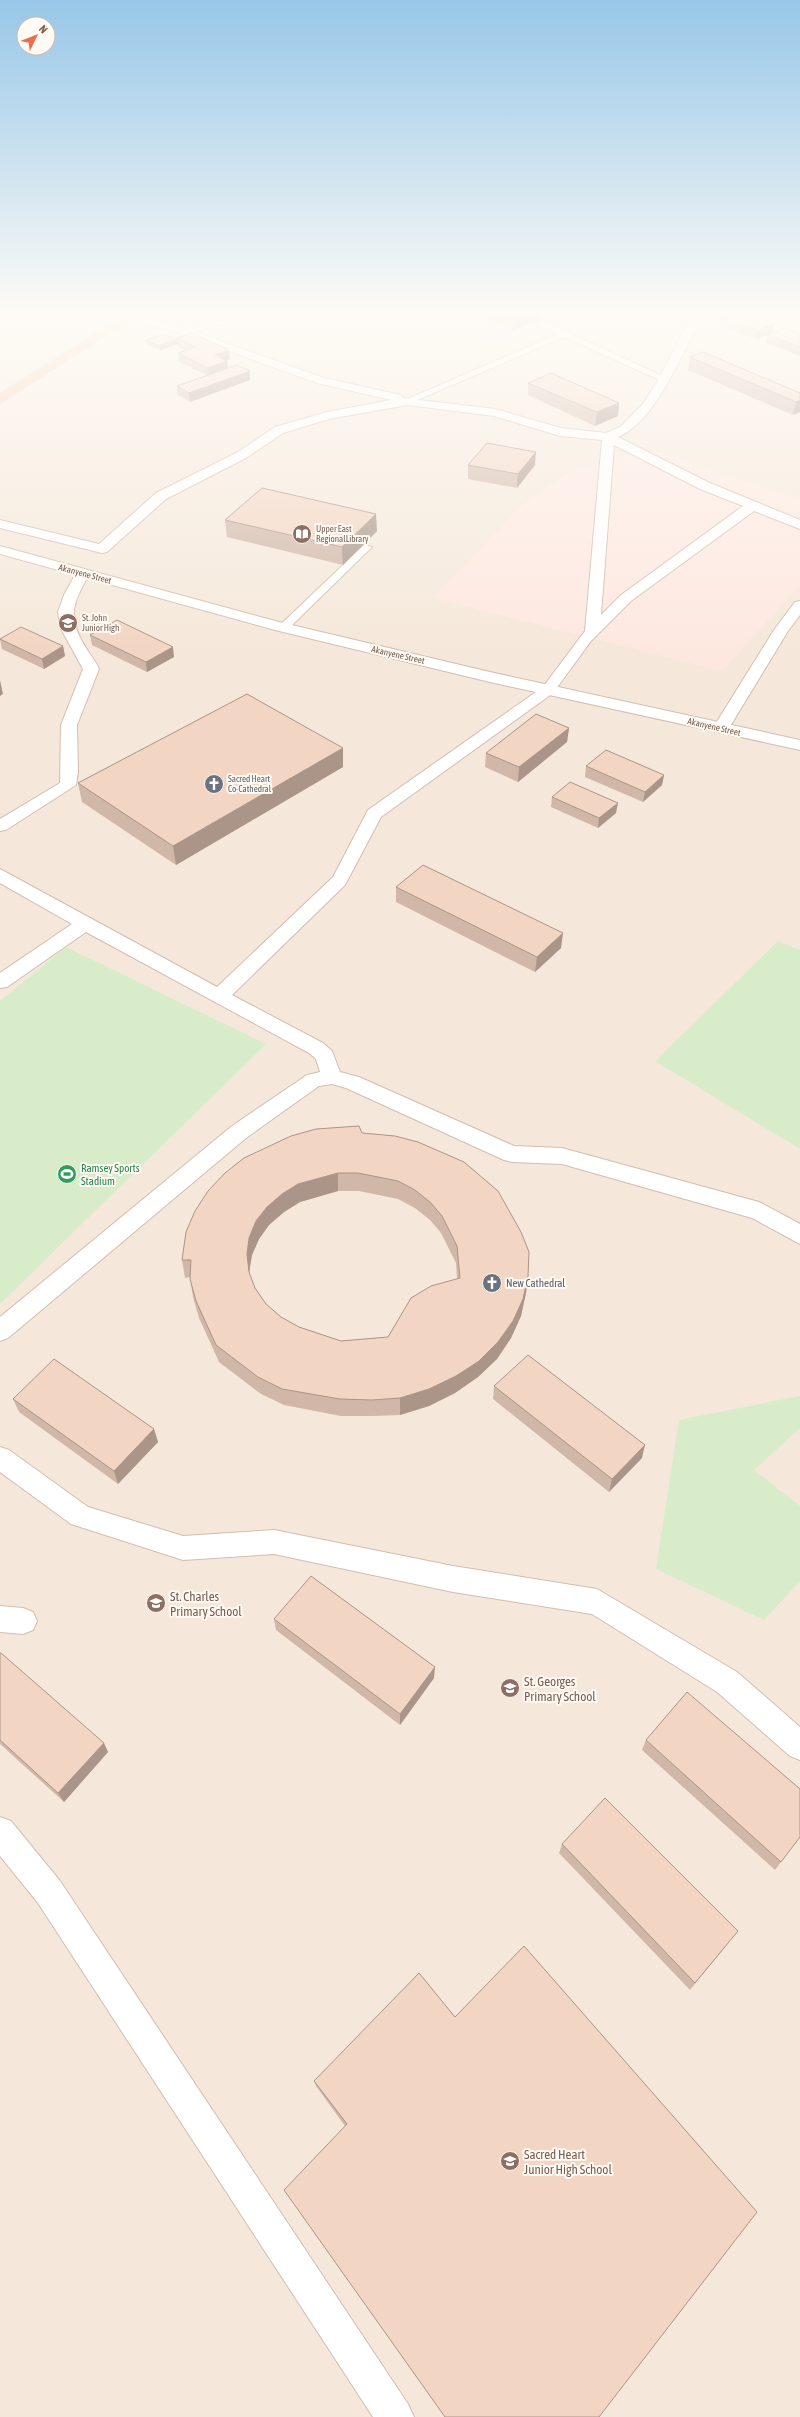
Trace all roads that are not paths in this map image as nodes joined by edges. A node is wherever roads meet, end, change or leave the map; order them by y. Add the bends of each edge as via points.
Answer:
1 (295, 425) edge
2 (536, 425) edge
3 (630, 425) edge
4 (608, 437) junction
5 (753, 505) junction
6 (0, 524) edge
7 (800, 525) edge
8 (368, 547) edge
9 (0, 550) edge
10 (83, 573) junction
11 (800, 605) edge
12 (283, 628) junction
13 (592, 632) junction
14 (548, 690) junction
15 (721, 728) junction
16 (800, 745) edge
17 (0, 826) edge
18 (0, 875) edge
19 (85, 924) junction
20 (0, 982) edge
21 (219, 996) junction
22 (332, 1076) junction
23 (800, 1235) edge
24 (0, 1331) edge
25 (0, 1458) edge
26 (800, 1746) edge
27 (0, 1832) edge
28 (395, 2417) edge

1 - 6 street via 279,430 242,455 161,496 102,549
2 - 4 street via 560,432
3 - 4 street
4 - 5 street via 705,486
4 - 13 street
5 - 7 street
5 - 13 street via 626,598
8 - 12 lane
9 - 10 street, Akanyene Street
10 - 12 street, Akanyene Street
10 - 17 street via 65,604 67,629 81,653 89,660 91,669 69,725 68,785
11 - 15 street via 781,630
12 - 14 street, Akanyene Street
13 - 14 street
14 - 15 street, Akanyene Street
14 - 21 street via 374,814 350,866 339,882
15 - 16 street, Akanyene Street
18 - 19 street
19 - 20 street
19 - 21 street
21 - 22 street via 316,1048 325,1056
22 - 23 street via 352,1082 512,1154 562,1156 752,1209
22 - 24 street via 314,1080 239,1132
25 - 26 street via 80,1516 183,1548 274,1542 453,1579 597,1602 727,1682
27 - 28 street via 49,1892

